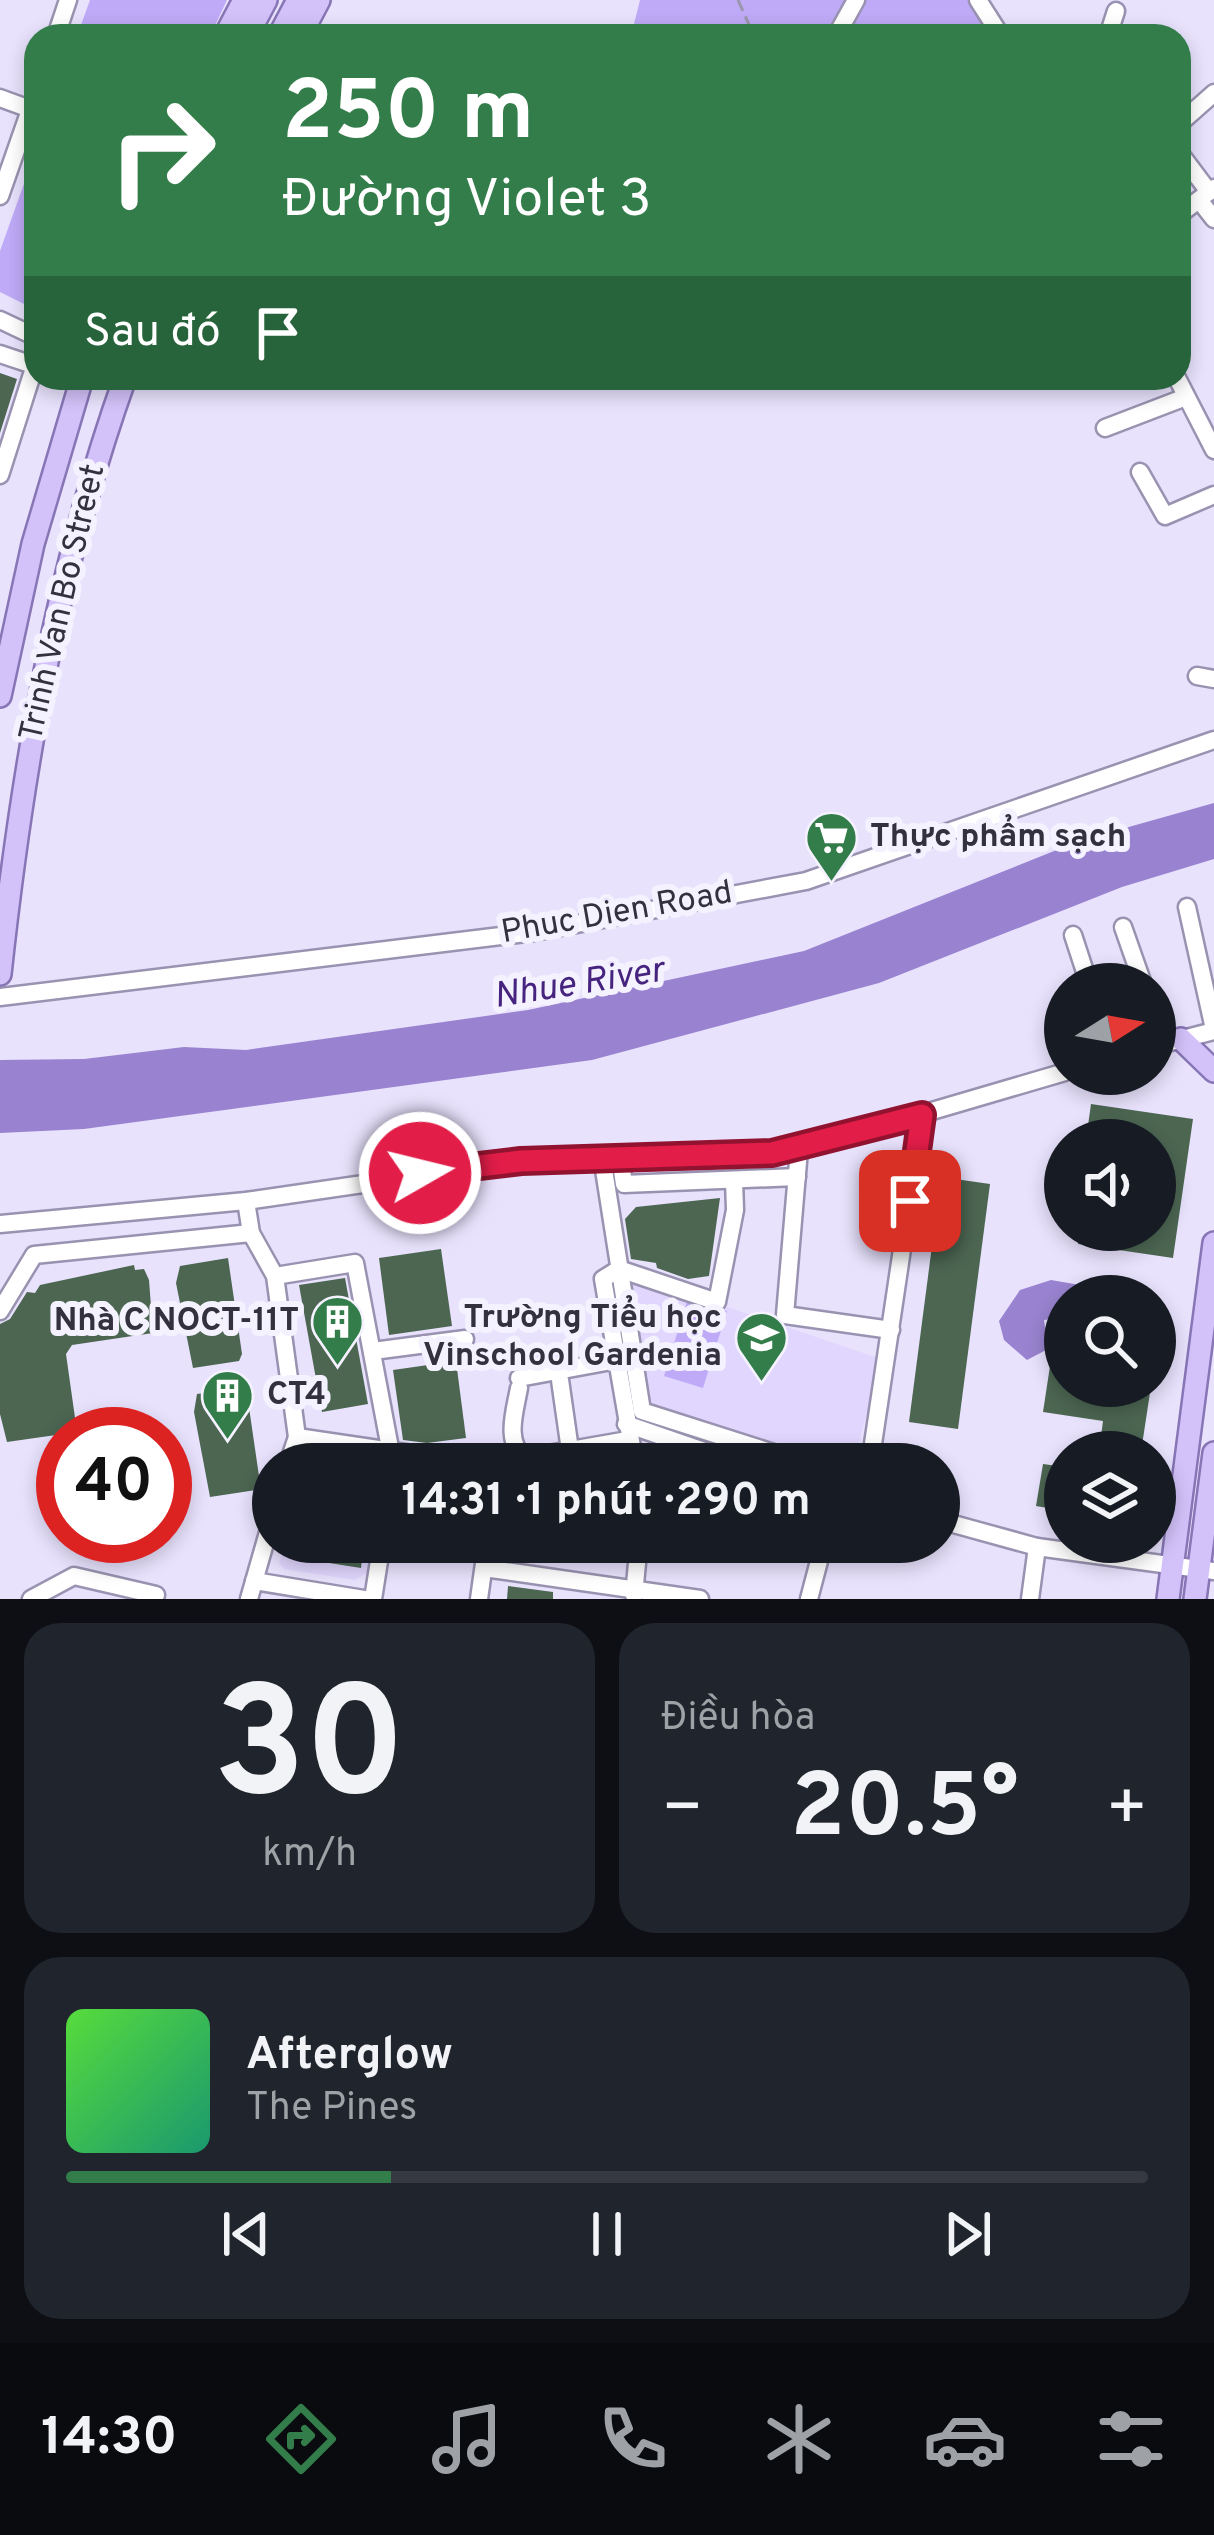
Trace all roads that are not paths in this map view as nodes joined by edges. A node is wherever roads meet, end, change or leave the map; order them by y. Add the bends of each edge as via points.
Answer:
1 (1116, 11) dead end
2 (1112, 24) edge
3 (1214, 93) edge
4 (1191, 113) edge
5 (24, 127) edge
6 (1207, 193) edge
7 (0, 196) edge
8 (1214, 219) edge
9 (28, 390) edge
10 (75, 390) edge
11 (121, 390) edge
12 (1183, 390) edge
13 (1186, 397) junction
14 (1105, 428) dead end
15 (1214, 450) edge
16 (1140, 472) dead end
17 (0, 475) edge
18 (1214, 494) edge
19 (10, 595) edge
20 (0, 696) edge
21 (1214, 740) edge
22 (1187, 907) dead end
23 (1124, 927) dead end
24 (1073, 934) dead end
25 (1082, 963) edge
26 (1136, 963) edge
27 (0, 974) edge
28 (0, 997) edge
29 (1214, 1030) edge
30 (1176, 1040) edge
31 (1176, 1049) edge
32 (1214, 1071) edge
33 (1044, 1078) edge
34 (922, 1115) junction
35 (799, 1150) junction
36 (611, 1157) junction
37 (797, 1177) junction
38 (734, 1180) junction
39 (615, 1186) junction
40 (246, 1201) junction
41 (63, 1219) junction
42 (0, 1224) edge
43 (251, 1233) junction
44 (1214, 1243) edge
45 (66, 1250) junction
46 (619, 1269) junction
47 (275, 1276) junction
48 (0, 1311) edge
49 (891, 1330) junction
50 (465, 1339) dead end
51 (373, 1351) junction
52 (617, 1360) junction
53 (560, 1380) dead end
54 (627, 1432) junction
55 (297, 1437) junction
56 (295, 1443) edge
57 (325, 1443) edge
58 (391, 1443) edge
59 (515, 1443) edge
60 (569, 1443) edge
61 (592, 1443) edge
62 (630, 1443) edge
63 (662, 1443) edge
64 (742, 1443) edge
65 (873, 1443) edge
66 (1214, 1453) edge
67 (960, 1526) edge
68 (1037, 1547) junction
69 (377, 1563) edge
70 (485, 1563) edge
71 (637, 1563) edge
72 (818, 1563) edge
73 (1172, 1564) junction
74 (484, 1568) junction
75 (1207, 1570) edge
76 (252, 1590) edge
77 (57, 1592) edge
78 (132, 1593) edge
79 (634, 1594) edge
80 (160, 1598) edge
81 (31, 1599) edge
82 (369, 1599) edge
83 (479, 1599) edge
84 (700, 1599) edge
85 (809, 1599) edge
86 (1030, 1599) edge
87 (1168, 1599) edge
88 (1195, 1599) edge

1 - 2 street
3 - 4 street
5 - 7 street
6 - 8 street
9 - 17 street
10 - 19 main road, Trinh Van Bo Street
11 - 27 main road, Trinh Van Bo Street via 58,601
12 - 13 street
13 - 14 street
13 - 15 street
16 - 18 street via 1166,516
19 - 20 main road, Trinh Van Bo Street
21 - 28 street, Phuc Dien Road via 806,880 534,932
22 - 29 street
23 - 26 street
24 - 25 street
29 - 30 street
31 - 32 main road
33 - 34 street
34 - 35 street
34 - 49 street
35 - 36 street
35 - 37 street
36 - 39 street
36 - 40 street via 466,1166
37 - 38 street
37 - 49 street via 785,1315
38 - 39 street
38 - 46 street via 717,1302
39 - 46 street
40 - 41 street
40 - 43 street
41 - 42 street
41 - 45 street
43 - 45 street
43 - 47 street
44 - 73 main road
45 - 48 street via 34,1255
46 - 52 street via 603,1279
46 - 64 street via 642,1411
47 - 51 street via 355,1263
47 - 55 street
49 - 65 street
50 - 51 street
51 - 58 street
52 - 54 street
52 - 59 street via 519,1383
53 - 60 street
54 - 61 street
54 - 62 street
54 - 63 street
55 - 56 street
55 - 57 street
66 - 75 main road
67 - 68 street
68 - 73 street
68 - 86 street
69 - 82 street
70 - 74 street
71 - 79 street
72 - 85 street
73 - 75 street
73 - 87 main road
74 - 79 street
74 - 83 street
75 - 88 main road
76 - 82 street
77 - 78 street via 74,1576
77 - 81 street
78 - 80 street
79 - 84 street

